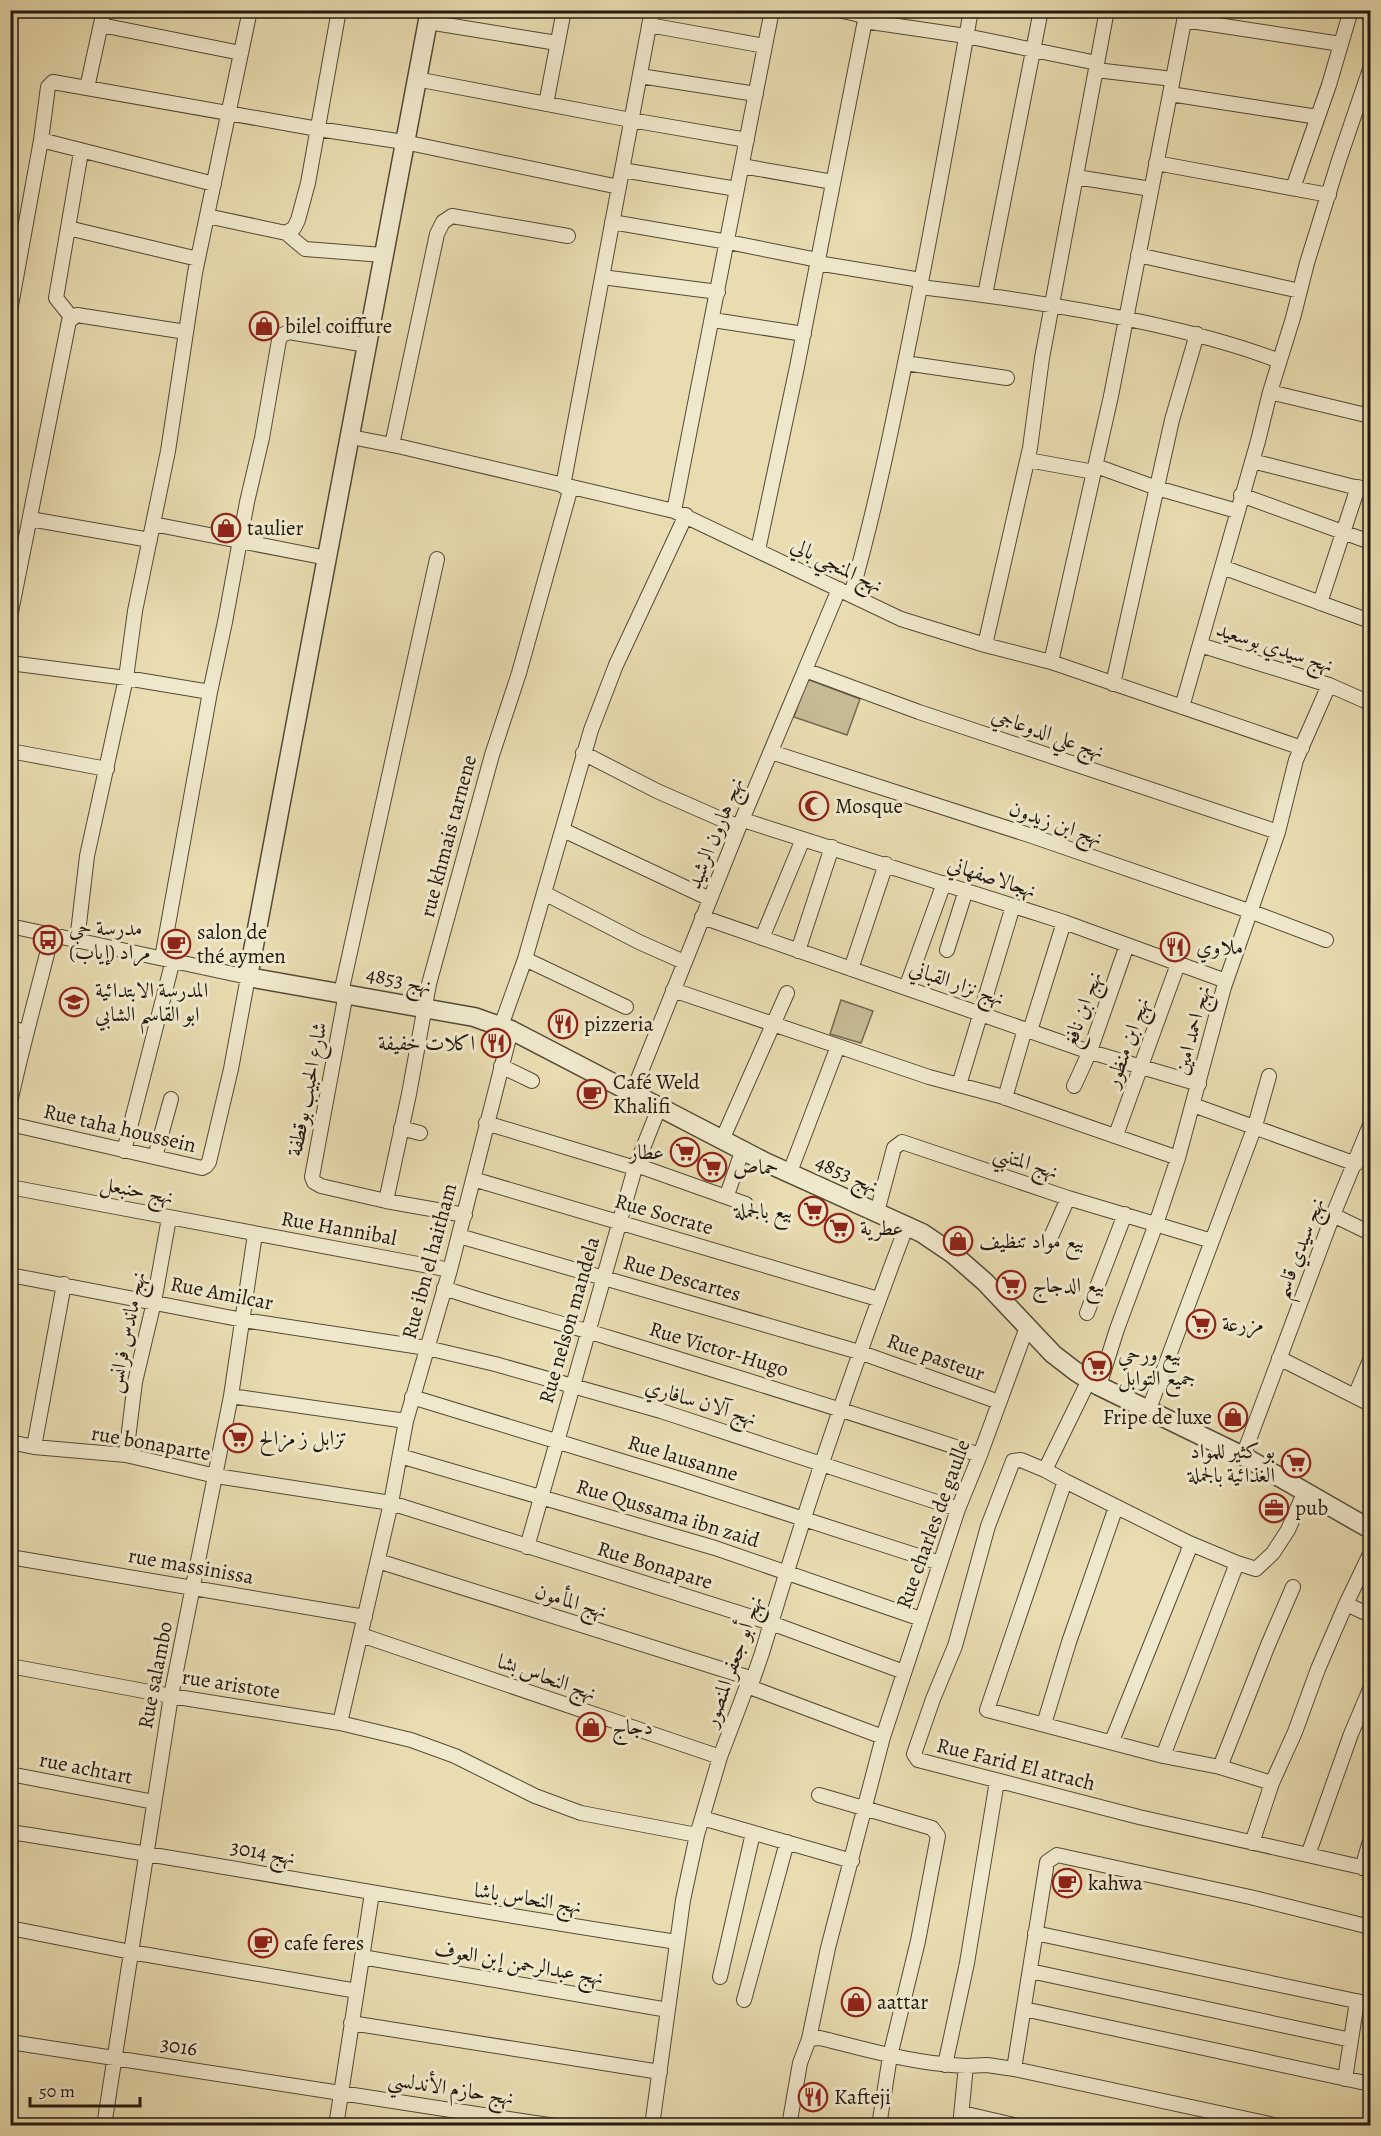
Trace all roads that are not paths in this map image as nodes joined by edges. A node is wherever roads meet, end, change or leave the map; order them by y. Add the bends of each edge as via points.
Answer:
1 (104, 10) edge
2 (250, 10) edge
3 (339, 10) edge
4 (564, 10) edge
5 (652, 10) edge
6 (772, 10) edge
7 (838, 10) edge
8 (971, 10) edge
9 (1041, 10) edge
10 (1107, 10) edge
11 (1351, 10) edge
12 (1185, 15) edge
13 (429, 16) edge
14 (866, 16) edge
15 (101, 25) junction
16 (649, 25) junction
17 (966, 36) junction
18 (557, 43) junction
19 (1341, 44) junction
20 (765, 46) junction
21 (1033, 51) junction
22 (241, 52) junction
23 (1096, 67) junction
24 (1371, 69) edge
25 (640, 76) junction
26 (416, 79) junction
27 (1173, 79) junction
28 (87, 88) junction
29 (756, 94) junction
30 (1170, 94) junction
31 (546, 104) junction
32 (1364, 105) edge
33 (228, 113) junction
34 (1318, 117) junction
35 (631, 120) junction
36 (318, 129) junction
37 (747, 140) junction
38 (41, 141) junction
39 (404, 142) junction
40 (81, 152) junction
41 (1156, 163) junction
42 (742, 166) junction
43 (622, 170) junction
44 (1076, 177) junction
45 (833, 182) junction
46 (214, 184) junction
47 (619, 187) junction
48 (1293, 188) junction
49 (737, 189) junction
50 (1151, 189) junction
51 (1329, 195) junction
52 (207, 216) junction
53 (612, 222) junction
54 (68, 228) junction
55 (286, 233) junction
56 (568, 236) dead end
57 (728, 242) junction
58 (383, 255) junction
59 (1138, 255) junction
60 (198, 258) junction
61 (818, 262) junction
62 (602, 277) junction
63 (920, 283) junction
64 (1300, 291) junction
65 (718, 292) junction
66 (985, 295) junction
67 (1052, 305) junction
68 (10, 311) edge
69 (72, 318) junction
70 (1126, 319) junction
71 (713, 320) junction
72 (186, 332) junction
73 (804, 334) junction
74 (1197, 334) junction
75 (367, 345) junction
76 (1279, 361) junction
77 (905, 363) junction
78 (1007, 378) dead end
79 (1270, 392) junction
80 (1371, 416) edge
81 (351, 437) junction
82 (392, 445) junction
83 (1028, 460) junction
84 (1252, 461) junction
85 (1095, 469) junction
86 (567, 487) junction
87 (1157, 488) junction
88 (1364, 489) edge
89 (1241, 495) junction
90 (1237, 511) junction
91 (680, 513) junction
92 (30, 519) junction
93 (153, 524) junction
94 (1343, 531) junction
95 (150, 540) junction
96 (239, 542) junction
97 (1371, 542) edge
98 (758, 550) junction
99 (17, 556) edge
100 (327, 558) junction
101 (437, 559) dead end
102 (1222, 567) junction
103 (845, 592) junction
104 (1320, 603) junction
105 (10, 617) edge
106 (1371, 621) edge
107 (985, 645) junction
108 (1200, 645) junction
109 (1051, 662) junction
110 (10, 663) edge
111 (805, 670) junction
112 (126, 678) junction
113 (1113, 684) junction
114 (1329, 685) junction
115 (210, 692) junction
116 (1371, 703) edge
117 (1182, 706) junction
118 (1302, 748) junction
119 (10, 751) edge
120 (771, 752) junction
121 (584, 753) junction
122 (107, 769) junction
123 (741, 824) junction
124 (563, 830) junction
125 (1278, 832) junction
126 (803, 839) junction
127 (832, 848) junction
128 (886, 864) junction
129 (944, 883) junction
130 (966, 890) junction
131 (544, 893) junction
132 (710, 899) junction
133 (1013, 906) junction
134 (1252, 912) junction
135 (702, 917) junction
136 (1064, 922) junction
137 (10, 926) edge
138 (52, 934) junction
139 (762, 938) junction
140 (1326, 940) dead end
141 (77, 941) junction
142 (1127, 945) junction
143 (947, 950) dead end
144 (798, 951) junction
145 (167, 959) junction
146 (525, 959) junction
147 (684, 962) junction
148 (1178, 964) junction
149 (851, 969) junction
150 (248, 977) junction
151 (1226, 981) junction
152 (906, 988) junction
153 (673, 990) junction
154 (343, 993) junction
155 (787, 993) dead end
156 (626, 1007) dead end
157 (425, 1008) junction
158 (980, 1013) junction
159 (775, 1025) junction
160 (10, 1028) edge
161 (506, 1028) junction
162 (1027, 1030) junction
163 (26, 1032) junction
164 (838, 1046) junction
165 (1090, 1051) junction
166 (501, 1066) junction
167 (1141, 1066) junction
168 (1269, 1076) dead end
169 (532, 1080) dead end
170 (1199, 1084) junction
171 (958, 1085) junction
172 (1074, 1086) dead end
173 (632, 1094) junction
174 (1005, 1098) junction
175 (171, 1099) dead end
176 (10, 1103) edge
177 (1193, 1105) junction
178 (659, 1108) junction
179 (486, 1123) junction
180 (10, 1124) edge
181 (1370, 1124) edge
182 (1255, 1126) junction
183 (401, 1128) junction
184 (420, 1133) dead end
185 (1116, 1135) junction
186 (722, 1140) junction
187 (743, 1149) junction
188 (124, 1150) junction
189 (155, 1158) junction
190 (1179, 1158) junction
191 (1356, 1164) junction
192 (636, 1166) junction
193 (790, 1172) junction
194 (473, 1179) junction
195 (10, 1187) edge
196 (727, 1196) junction
197 (1068, 1198) junction
198 (386, 1201) junction
199 (746, 1204) dead end
200 (877, 1212) junction
201 (1125, 1214) junction
202 (465, 1215) junction
203 (1333, 1215) junction
204 (169, 1218) junction
205 (619, 1223) junction
206 (1156, 1224) junction
207 (907, 1225) junction
208 (1371, 1233) edge
209 (255, 1234) junction
210 (459, 1236) junction
211 (1050, 1239) dead end
212 (1212, 1241) junction
213 (450, 1270) junction
214 (10, 1275) edge
215 (603, 1277) junction
216 (64, 1284) junction
217 (444, 1288) junction
218 (878, 1299) junction
219 (154, 1302) junction
220 (1087, 1313) dead end
221 (243, 1320) junction
222 (1026, 1327) junction
223 (588, 1331) junction
224 (427, 1348) junction
225 (859, 1352) junction
226 (1279, 1358) junction
227 (1371, 1360) edge
228 (1094, 1383) junction
229 (572, 1386) junction
230 (231, 1396) junction
231 (1355, 1396) junction
232 (412, 1397) junction
233 (999, 1402) junction
234 (1371, 1404) edge
235 (840, 1408) junction
236 (1149, 1409) junction
237 (406, 1421) junction
238 (556, 1441) junction
239 (10, 1442) edge
240 (34, 1447) junction
241 (126, 1455) junction
242 (980, 1455) junction
243 (400, 1456) junction
244 (1243, 1456) junction
245 (821, 1463) junction
246 (1045, 1470) junction
247 (216, 1476) junction
248 (1065, 1481) junction
249 (1305, 1491) junction
250 (541, 1496) junction
251 (391, 1503) junction
252 (1116, 1507) junction
253 (958, 1509) junction
254 (804, 1518) junction
255 (1371, 1529) edge
256 (1189, 1543) junction
257 (527, 1547) junction
258 (1371, 1554) edge
259 (10, 1557) edge
260 (378, 1561) junction
261 (940, 1563) junction
262 (1237, 1563) junction
263 (788, 1572) junction
264 (1293, 1587) dead end
265 (192, 1588) junction
266 (1346, 1604) junction
267 (1371, 1615) edge
268 (365, 1617) junction
269 (921, 1619) junction
270 (771, 1623) junction
271 (361, 1635) junction
272 (10, 1666) edge
273 (904, 1672) junction
274 (750, 1682) junction
275 (1371, 1689) edge
276 (171, 1696) junction
277 (340, 1723) junction
278 (1044, 1724) junction
279 (883, 1737) junction
280 (1112, 1741) junction
281 (1163, 1755) junction
282 (720, 1757) junction
283 (1220, 1767) junction
284 (10, 1774) edge
285 (997, 1781) junction
286 (1272, 1783) junction
287 (819, 1795) dead end
288 (154, 1802) junction
289 (864, 1808) junction
290 (702, 1818) junction
291 (10, 1832) edge
292 (753, 1833) junction
293 (697, 1835) junction
294 (1371, 1841) edge
295 (787, 1842) junction
296 (1252, 1843) junction
297 (146, 1852) junction
298 (1308, 1855) junction
299 (852, 1860) junction
300 (1366, 1869) edge
301 (372, 1893) junction
302 (1371, 1927) edge
303 (10, 1928) edge
304 (1035, 1933) junction
305 (677, 1942) junction
306 (131, 1952) junction
307 (362, 1957) junction
308 (1030, 1971) junction
309 (720, 1977) dead end
310 (357, 1991) junction
311 (744, 2000) dead end
312 (1364, 2003) edge
313 (668, 2010) junction
314 (1024, 2010) junction
315 (351, 2023) junction
316 (808, 2039) junction
317 (1351, 2040) junction
318 (10, 2042) edge
319 (890, 2056) junction
320 (116, 2058) junction
321 (945, 2065) junction
322 (966, 2066) junction
323 (1014, 2069) junction
324 (660, 2072) junction
325 (1345, 2079) junction
326 (1371, 2084) edge
327 (340, 2092) junction
328 (961, 2120) edge
329 (104, 2126) edge
330 (336, 2126) edge
331 (555, 2126) edge
332 (652, 2126) edge
333 (789, 2126) edge
334 (879, 2126) edge
335 (1018, 2126) edge
336 (1279, 2126) edge

1 - 15 street
2 - 22 street
3 - 36 street
4 - 18 street
5 - 16 street, rue khmais tarnene
6 - 20 street, Rue ibn el haitham
7 - 14 street
8 - 17 street, نهج هارون الرشيد
9 - 21 street
10 - 23 street
11 - 19 street
12 - 19 street
12 - 27 street
13 - 18 street
13 - 26 street
14 - 17 street
14 - 45 street
15 - 22 street
15 - 28 street
16 - 20 street
16 - 25 street, rue khmais tarnene
17 - 21 street
17 - 63 street, نهج هارون الرشيد
18 - 31 street
19 - 34 street
20 - 29 street, Rue ibn el haitham
21 - 23 street
21 - 66 street
22 - 33 street
23 - 27 street
23 - 44 street
24 - 32 street
25 - 29 street
25 - 35 street, rue khmais tarnene
26 - 31 street
26 - 39 street
27 - 30 street
28 - 33 street
28 - 38 street via 49,83
29 - 37 street, Rue ibn el haitham
30 - 34 street
30 - 41 street
31 - 35 street
32 - 51 street
33 - 36 street
33 - 46 street
34 - 48 street
35 - 37 street
35 - 43 street, rue khmais tarnene
36 - 39 street
36 - 55 street via 298,220
37 - 42 street, Rue ibn el haitham
38 - 40 street
38 - 68 street
39 - 47 street
39 - 58 street
40 - 46 street
40 - 54 street
41 - 48 street
41 - 50 street
42 - 45 street
42 - 49 street, Rue ibn el haitham
43 - 47 street, rue khmais tarnene
43 - 49 street
44 - 50 street
44 - 67 street
45 - 61 street
46 - 52 street
47 - 53 street, rue khmais tarnene
48 - 51 street
49 - 57 street, Rue ibn el haitham
50 - 59 street
51 - 64 street
52 - 55 street
52 - 60 street
53 - 57 street
53 - 62 street, rue khmais tarnene
54 - 60 street
54 - 69 street via 56,298
55 - 58 street via 305,249
56 - 82 street via 452,216 443,222 437,234
57 - 61 street
57 - 65 street, Rue ibn el haitham
58 - 75 street
59 - 64 street
59 - 70 street
60 - 72 street
61 - 63 street
61 - 73 street
62 - 65 street
62 - 86 street, rue khmais tarnene
63 - 66 street
63 - 77 street, نهج هارون الرشيد
64 - 76 street
65 - 71 street, Rue ibn el haitham
66 - 67 street
67 - 70 street
67 - 83 street
69 - 72 street via 97,317
69 - 92 street via 62,350
70 - 74 street
70 - 85 street
71 - 73 street
71 - 91 street, Rue ibn el haitham
72 - 93 street
73 - 98 street
74 - 76 street
74 - 87 street
75 - 81 street
75 - 96 street via 289,332 282,335
76 - 79 street
77 - 78 street
77 - 103 street, نهج هارون الرشيد via 866,544
79 - 80 street
79 - 84 street
81 - 82 street, نهج المنجي بالي
81 - 100 street
82 - 86 street, نهج المنجي بالي
83 - 85 street
83 - 107 street
84 - 88 street
84 - 89 street
85 - 87 street
85 - 109 street
86 - 91 street, نهج المنجي بالي
86 - 157 street, rue khmais tarnene
87 - 90 street
87 - 113 street
88 - 94 street
89 - 90 street
89 - 94 street
90 - 102 street
91 - 98 street, نهج المنجي بالي
91 - 121 street, Rue ibn el haitham
92 - 95 street
92 - 99 street
93 - 95 street
93 - 96 street
94 - 97 street
94 - 104 street
95 - 112 street
96 - 100 street
96 - 115 street
98 - 103 street, نهج المنجي بالي
99 - 105 street
100 - 150 street
101 - 154 street
102 - 104 street
102 - 108 street
103 - 107 street, نهج المنجي بالي via 901,618
103 - 111 street, نهج هارون الرشيد
104 - 106 street
107 - 109 street, نهج المنجي بالي
108 - 114 street, نهج سيدي بوسعيد
108 - 117 street
109 - 113 street, نهج المنجي بالي
110 - 112 street
111 - 120 street, نهج هارون الرشيد
111 - 125 street, نهج علي الدوعاجي
112 - 115 street
112 - 122 street
113 - 117 street, نهج المنجي بالي
114 - 116 street, نهج سيدي بوسعيد
114 - 118 street, نهج احمد امين
115 - 145 street
117 - 118 street, نهج المنجي بالي
118 - 125 street, نهج احمد امين
119 - 122 street
120 - 123 street, نهج هارون الرشيد
120 - 134 street, نهج ابن زيدون
121 - 123 street, نهجالاصفهاني via 657,791
121 - 124 street, Rue ibn el haitham
122 - 141 street via 87,856
123 - 126 street, نهجالاصفهاني
123 - 132 street, نهج هارون الرشيد
124 - 131 street, Rue ibn el haitham
124 - 132 street
125 - 134 street, نهج احمد امين
126 - 127 street, نهجالاصفهاني
126 - 139 street
127 - 128 street, نهجالاصفهاني
127 - 144 street
128 - 129 street, نهجالاصفهاني
128 - 149 street
129 - 130 street, نهجالاصفهاني
129 - 152 street
130 - 133 street, نهجالاصفهاني
130 - 143 street
131 - 146 street, Rue ibn el haitham
131 - 147 street
132 - 135 street, نهج هارون الرشيد
133 - 136 street, نهجالاصفهاني
133 - 158 street
134 - 140 street, نهج ابن زيدون
134 - 151 street, نهج احمد امين
135 - 139 street, نهج نزار القباني
135 - 147 street, نهج هارون الرشيد
136 - 142 street, نهجالاصفهاني
136 - 162 street
137 - 138 street
138 - 141 street
138 - 163 street
139 - 144 street, نهج نزار القباني
141 - 145 street
142 - 148 street, نهجالاصفهاني
142 - 165 street, نهج ابن نافغ
144 - 149 street, نهج نزار القباني
145 - 150 street
145 - 188 street
146 - 156 street
146 - 161 street, Rue ibn el haitham
147 - 153 street, نهج هارون الرشيد
148 - 151 street, نهجالاصفهاني
148 - 167 street, نهج ابن منظور
149 - 152 street, نهج نزار القباني
150 - 154 street, نهج 4853
150 - 189 street, Rue taha houssein via 209,1162 202,1168
151 - 170 street, نهج احمد امين
152 - 158 street, نهج نزار القباني
153 - 159 street
153 - 173 street, نهج هارون الرشيد
154 - 157 street, نهج 4853
154 - 198 street, شارع الحبيب بوقطفة via 312,1177 321,1186
155 - 159 street
157 - 161 street, نهج 4853 via 474,1017
157 - 183 street, rue khmais tarnene
158 - 162 street, نهج نزار القباني
158 - 171 street
159 - 164 street
159 - 186 street
160 - 163 street
161 - 166 street, Rue ibn el haitham
161 - 173 street, نهج 4853
162 - 165 street, نهج نزار القباني
162 - 174 street
163 - 176 street
164 - 171 street
164 - 193 street
165 - 167 street, نهج نزار القباني
165 - 172 street, نهج ابن نافغ
166 - 169 street
166 - 179 street, Rue ibn el haitham
167 - 170 street, نهج نزار القباني
167 - 185 street, نهج ابن منظور
168 - 182 street
170 - 177 street, نهج احمد امين
171 - 174 street
173 - 178 street, نهج 4853
174 - 185 street
175 - 189 street
177 - 182 street
177 - 190 street, نهج احمد امين
178 - 186 street, نهج 4853
178 - 192 street, Rue nelson mandela
179 - 192 street
179 - 194 street, Rue ibn el haitham
180 - 188 street, Rue taha houssein
181 - 191 street, نهج سيدي قاسم
182 - 191 street
182 - 212 street
183 - 184 street
183 - 198 street, rue khmais tarnene
185 - 190 street
186 - 187 street, نهج 4853
187 - 193 street, نهج 4853
187 - 196 street
188 - 189 street, Rue taha houssein
190 - 206 street, نهج احمد امين
191 - 203 street, نهج سيدي قاسم
192 - 196 street
192 - 205 street, Rue nelson mandela
193 - 200 street, نهج 4853
194 - 202 street, Rue ibn el haitham
194 - 205 street, Rue Socrate
195 - 204 street, نهج حنبعل
196 - 199 street
197 - 200 street, نهج المتنبي via 902,1142 894,1148
197 - 201 street, نهج المتنبي
197 - 211 street
198 - 202 street, شارع الحبيب بوقطفة
200 - 207 street, نهج 4853
201 - 206 street, نهج المتنبي
201 - 220 street
202 - 210 street, Rue ibn el haitham
203 - 208 street
203 - 226 street, نهج سيدي قاسم
204 - 209 street, نهج حنبعل
204 - 219 street, نهج ماندس فرانس
205 - 215 street, Rue nelson mandela
205 - 218 street, Rue Socrate
206 - 212 street, نهج المتنبي
206 - 228 street, نهج احمد امين
207 - 218 street, نهج أبو جعفر المنصور
207 - 222 street, نهج 4853 via 953,1254
209 - 213 street, Rue Hannibal
209 - 221 street, Rue salambo
210 - 213 street, Rue ibn el haitham
210 - 215 street, Rue Descartes
212 - 236 street
213 - 217 street, Rue ibn el haitham
214 - 216 street, Rue Amilcar
215 - 223 street, Rue nelson mandela
215 - 225 street, Rue Descartes
216 - 219 street, Rue Amilcar
216 - 240 street
217 - 223 street, Rue Victor-Hugo
217 - 224 street, Rue ibn el haitham
218 - 225 street, نهج أبو جعفر المنصور
219 - 221 street, Rue Amilcar
219 - 241 street, نهج ماندس فرانس via 135,1382
221 - 224 street, Rue Amilcar
221 - 230 street, Rue salambo
222 - 228 street, نهج 4853 via 1063,1363
222 - 233 street, Rue charles de gaulle
223 - 229 street, Rue nelson mandela
223 - 235 street, Rue Victor-Hugo
224 - 229 street, نهج آلان سافاري
224 - 232 street, Rue ibn el haitham
225 - 233 street, Rue pasteur
225 - 235 street, نهج أبو جعفر المنصور
226 - 231 street
226 - 244 street, نهج سيدي قاسم
227 - 231 street
228 - 236 street, نهج 4853
228 - 246 street
229 - 238 street, Rue nelson mandela
229 - 245 street, نهج آلان سافاري
230 - 237 street
230 - 247 street, Rue salambo
231 - 234 street
232 - 237 street, Rue ibn el haitham
232 - 238 street, Rue lausanne
233 - 242 street, Rue charles de gaulle
235 - 242 street, Rue Victor-Hugo
235 - 245 street, نهج أبو جعفر المنصور
236 - 244 street, نهج 4853
237 - 243 street, Rue ibn el haitham
238 - 250 street, Rue nelson mandela
238 - 254 street, Rue lausanne
239 - 240 street, rue bonaparte
240 - 241 street, rue bonaparte
241 - 247 street, rue bonaparte
242 - 253 street, Rue charles de gaulle
243 - 250 street, Rue Qussama ibn zaid
243 - 251 street, Rue ibn el haitham
244 - 249 street, نهج 4853
245 - 253 street, نهج آلان سافاري
245 - 254 street, نهج أبو جعفر المنصور
246 - 248 street
246 - 285 street, Rue Farid El atrach via 1021,1460 1012,1461 988,1526 955,1646 914,1754 918,1760
247 - 251 street, rue bonaparte
247 - 265 street, Rue salambo
248 - 252 street
248 - 278 street via 987,1710
249 - 255 street, نهج 4853
249 - 262 street via 1273,1553 1256,1569
250 - 257 street, Rue nelson mandela
250 - 263 street, Rue Qussama ibn zaid
251 - 257 street, Rue Bonapare
251 - 260 street, Rue ibn el haitham
252 - 256 street
252 - 278 street
253 - 261 street, Rue charles de gaulle
254 - 261 street, Rue lausanne
254 - 263 street, نهج أبو جعفر المنصور
256 - 262 street
256 - 280 street
257 - 270 street, Rue Bonapare
258 - 266 street
259 - 265 street, rue massinissa
260 - 268 street, Rue ibn el haitham
260 - 274 street, نهج المأمون
261 - 269 street, Rue charles de gaulle
262 - 281 street
263 - 269 street, Rue Qussama ibn zaid
263 - 270 street, نهج أبو جعفر المنصور
264 - 283 street
265 - 268 street, rue massinissa
265 - 276 street, Rue salambo
266 - 267 street
266 - 286 street
268 - 271 street, Rue ibn el haitham
269 - 273 street, Rue charles de gaulle
270 - 273 street, Rue Bonapare
270 - 274 street, نهج أبو جعفر المنصور
271 - 277 street, Rue ibn el haitham
271 - 282 street, نهج النحاس بشا
272 - 276 street, rue aristote
273 - 279 street, Rue charles de gaulle
274 - 279 street, نهج المأمون
274 - 282 street, نهج أبو جعفر المنصور
275 - 298 street
276 - 277 street, rue aristote
276 - 288 street, Rue salambo
277 - 293 street, rue aristote via 411,1740 455,1756 535,1796 581,1813
278 - 280 street
279 - 289 street, Rue charles de gaulle
280 - 281 street
281 - 283 street
282 - 290 street, نهج أبو جعفر المنصور
283 - 286 street
284 - 288 street, rue achtart
285 - 296 street, Rue Farid El atrach
285 - 321 street via 967,1963
286 - 296 street
287 - 289 street
288 - 297 street, Rue salambo
289 - 299 street, Rue charles de gaulle
289 - 319 street via 932,1828 938,1836
290 - 292 street
290 - 293 street, نهج أبو جعفر المنصور
291 - 297 street, نهج 3014
292 - 295 street
292 - 309 street
293 - 305 street, نهج أبو جعفر المنصور
294 - 300 street
295 - 299 street
295 - 311 street
296 - 298 street, Rue Farid El atrach
297 - 301 street, نهج 3014
297 - 306 street, Rue salambo
298 - 300 street, Rue Farid El atrach
299 - 316 street, Rue charles de gaulle
301 - 305 street, نهج النحاس باشا
301 - 307 street
302 - 304 street via 1057,1855 1047,1862
303 - 306 street
304 - 308 street
304 - 312 street
305 - 313 street, نهج أبو جعفر المنصور
306 - 310 street
306 - 320 street, Rue salambo
307 - 310 street
307 - 313 street, نهج عبدالرحمن إبن العوف
308 - 314 street
308 - 317 street
310 - 315 street
312 - 317 street
313 - 324 street, نهج أبو جعفر المنصور
314 - 323 street
314 - 325 street
315 - 324 street
315 - 327 street
316 - 319 street via 820,2038
316 - 333 street, Rue charles de gaulle
317 - 325 street
318 - 320 street, 3016
319 - 321 street
319 - 334 street
320 - 327 street, 3016
320 - 329 street, Rue salambo
321 - 322 street
322 - 323 street
322 - 328 street
323 - 336 street
324 - 332 street, نهج أبو جعفر المنصور
325 - 326 street
327 - 330 street
327 - 331 street, نهج حازم الأندلسي
328 - 335 street

